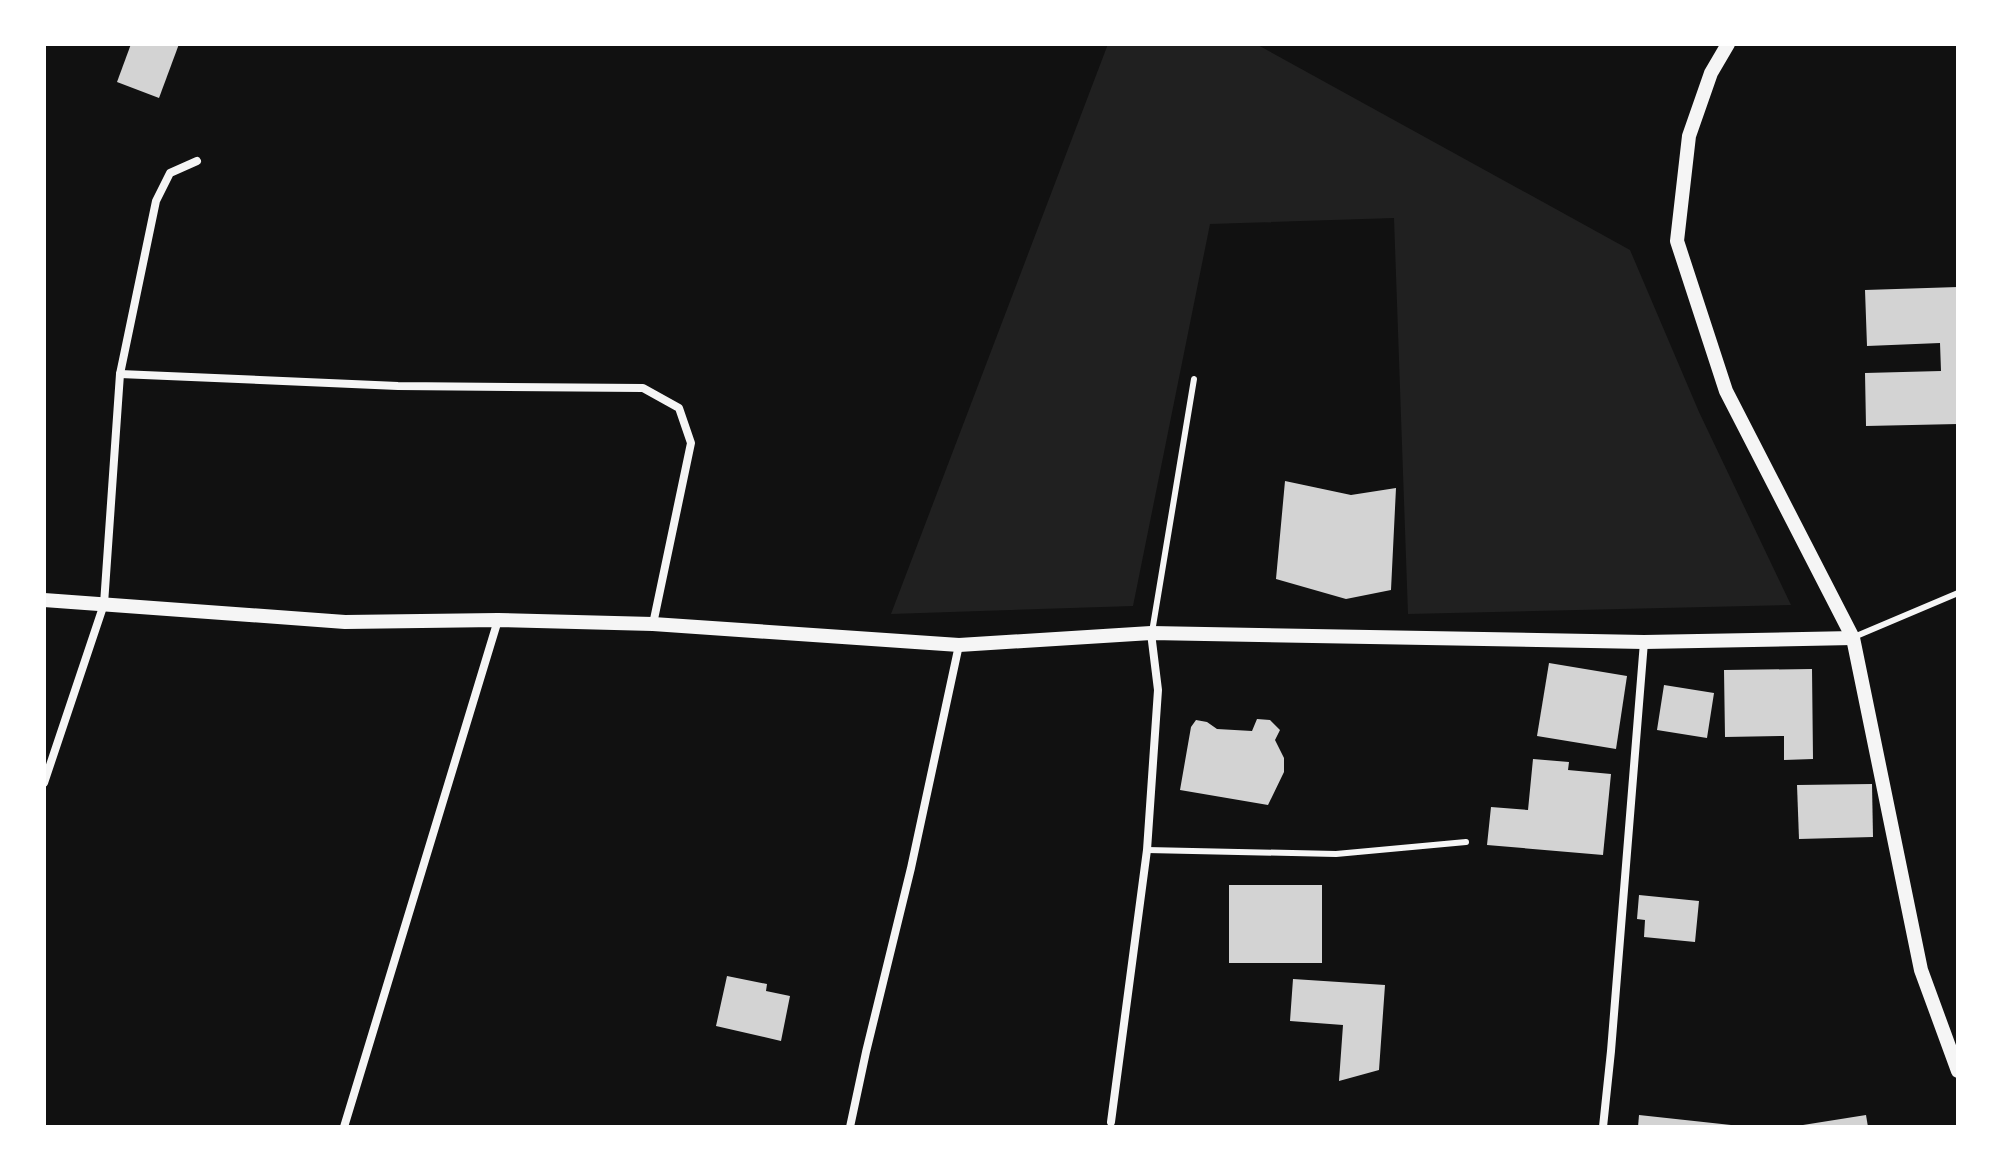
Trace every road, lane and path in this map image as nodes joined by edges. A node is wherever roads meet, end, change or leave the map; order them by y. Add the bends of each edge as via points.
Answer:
1 (1728, 44) edge
2 (197, 161) dead end
3 (120, 374) junction
4 (1194, 379) dead end
5 (1958, 593) edge
6 (44, 600) edge
7 (104, 604) junction
8 (498, 620) junction
9 (653, 624) junction
10 (1151, 633) junction
11 (1853, 638) junction
12 (1644, 642) junction
13 (959, 645) junction
14 (44, 783) edge
15 (1466, 842) dead end
16 (1147, 850) junction
17 (1958, 1071) edge
18 (1111, 1122) dead end
19 (344, 1127) edge
20 (850, 1127) edge
21 (1603, 1127) edge

1 - 11 street via 1711,73 1689,136 1677,241 1726,391
2 - 3 street via 170,173 156,201
3 - 7 street
3 - 9 street via 398,386 643,388 679,408 691,443
4 - 10 lane
5 - 11 lane
6 - 7 street
7 - 8 street via 345,622
7 - 14 street
8 - 9 street
8 - 19 street
9 - 13 street
10 - 12 street
10 - 13 street
10 - 16 street via 1158,690
11 - 12 street
11 - 17 street via 1921,970
12 - 21 street
13 - 20 street
15 - 16 lane via 1336,854
16 - 18 street

